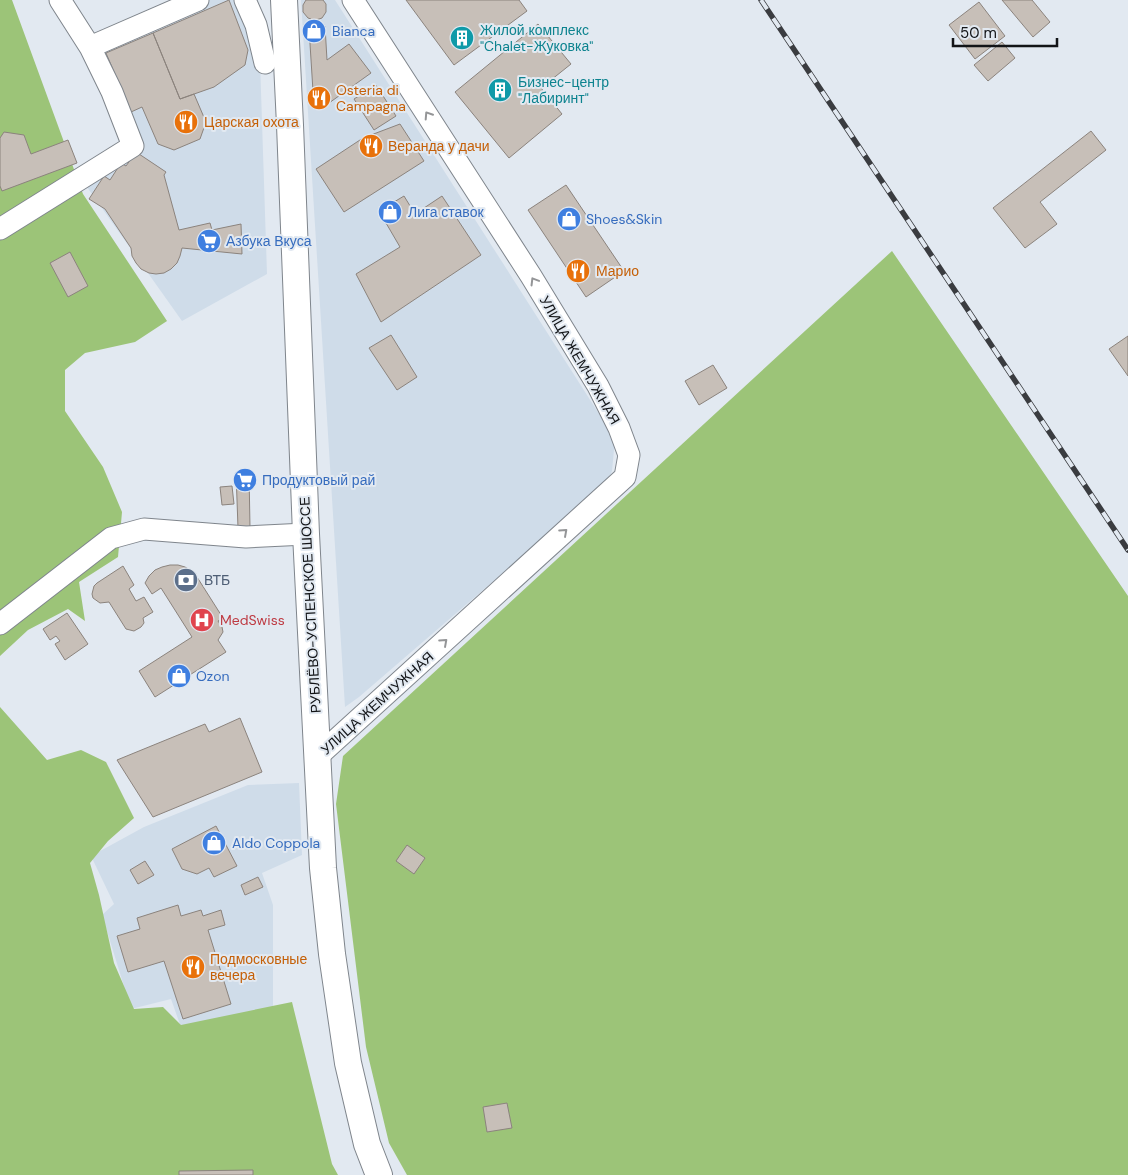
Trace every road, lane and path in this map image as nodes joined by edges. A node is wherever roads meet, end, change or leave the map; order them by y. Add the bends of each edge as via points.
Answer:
1 (60, 0) edge
2 (198, 0) edge
3 (245, 0) edge
4 (284, 0) edge
5 (353, 0) edge
6 (286, 37) junction
7 (90, 47) junction
8 (0, 229) edge
9 (306, 534) junction
10 (0, 624) edge
11 (317, 756) junction
12 (379, 1175) edge

1 - 7 street
2 - 7 street
3 - 6 street via 256,25 265,63
4 - 6 main road, РУБЛЁВО-УСПЕНСКОЕ ШОССЕ
11 -> 5 street, УЛИЦА ЖЕМЧУЖНАЯ via 625,476 629,455 598,386 542,293
6 - 9 main road, РУБЛЁВО-УСПЕНСКОЕ ШОССЕ
7 - 8 street via 133,146
9 - 10 street via 246,537 144,529 111,538
9 - 11 main road, РУБЛЁВО-УСПЕНСКОЕ ШОССЕ
11 - 12 main road, РУБЛЁВО-УСПЕНСКОЕ ШОССЕ via 323,868 348,1064 367,1144

